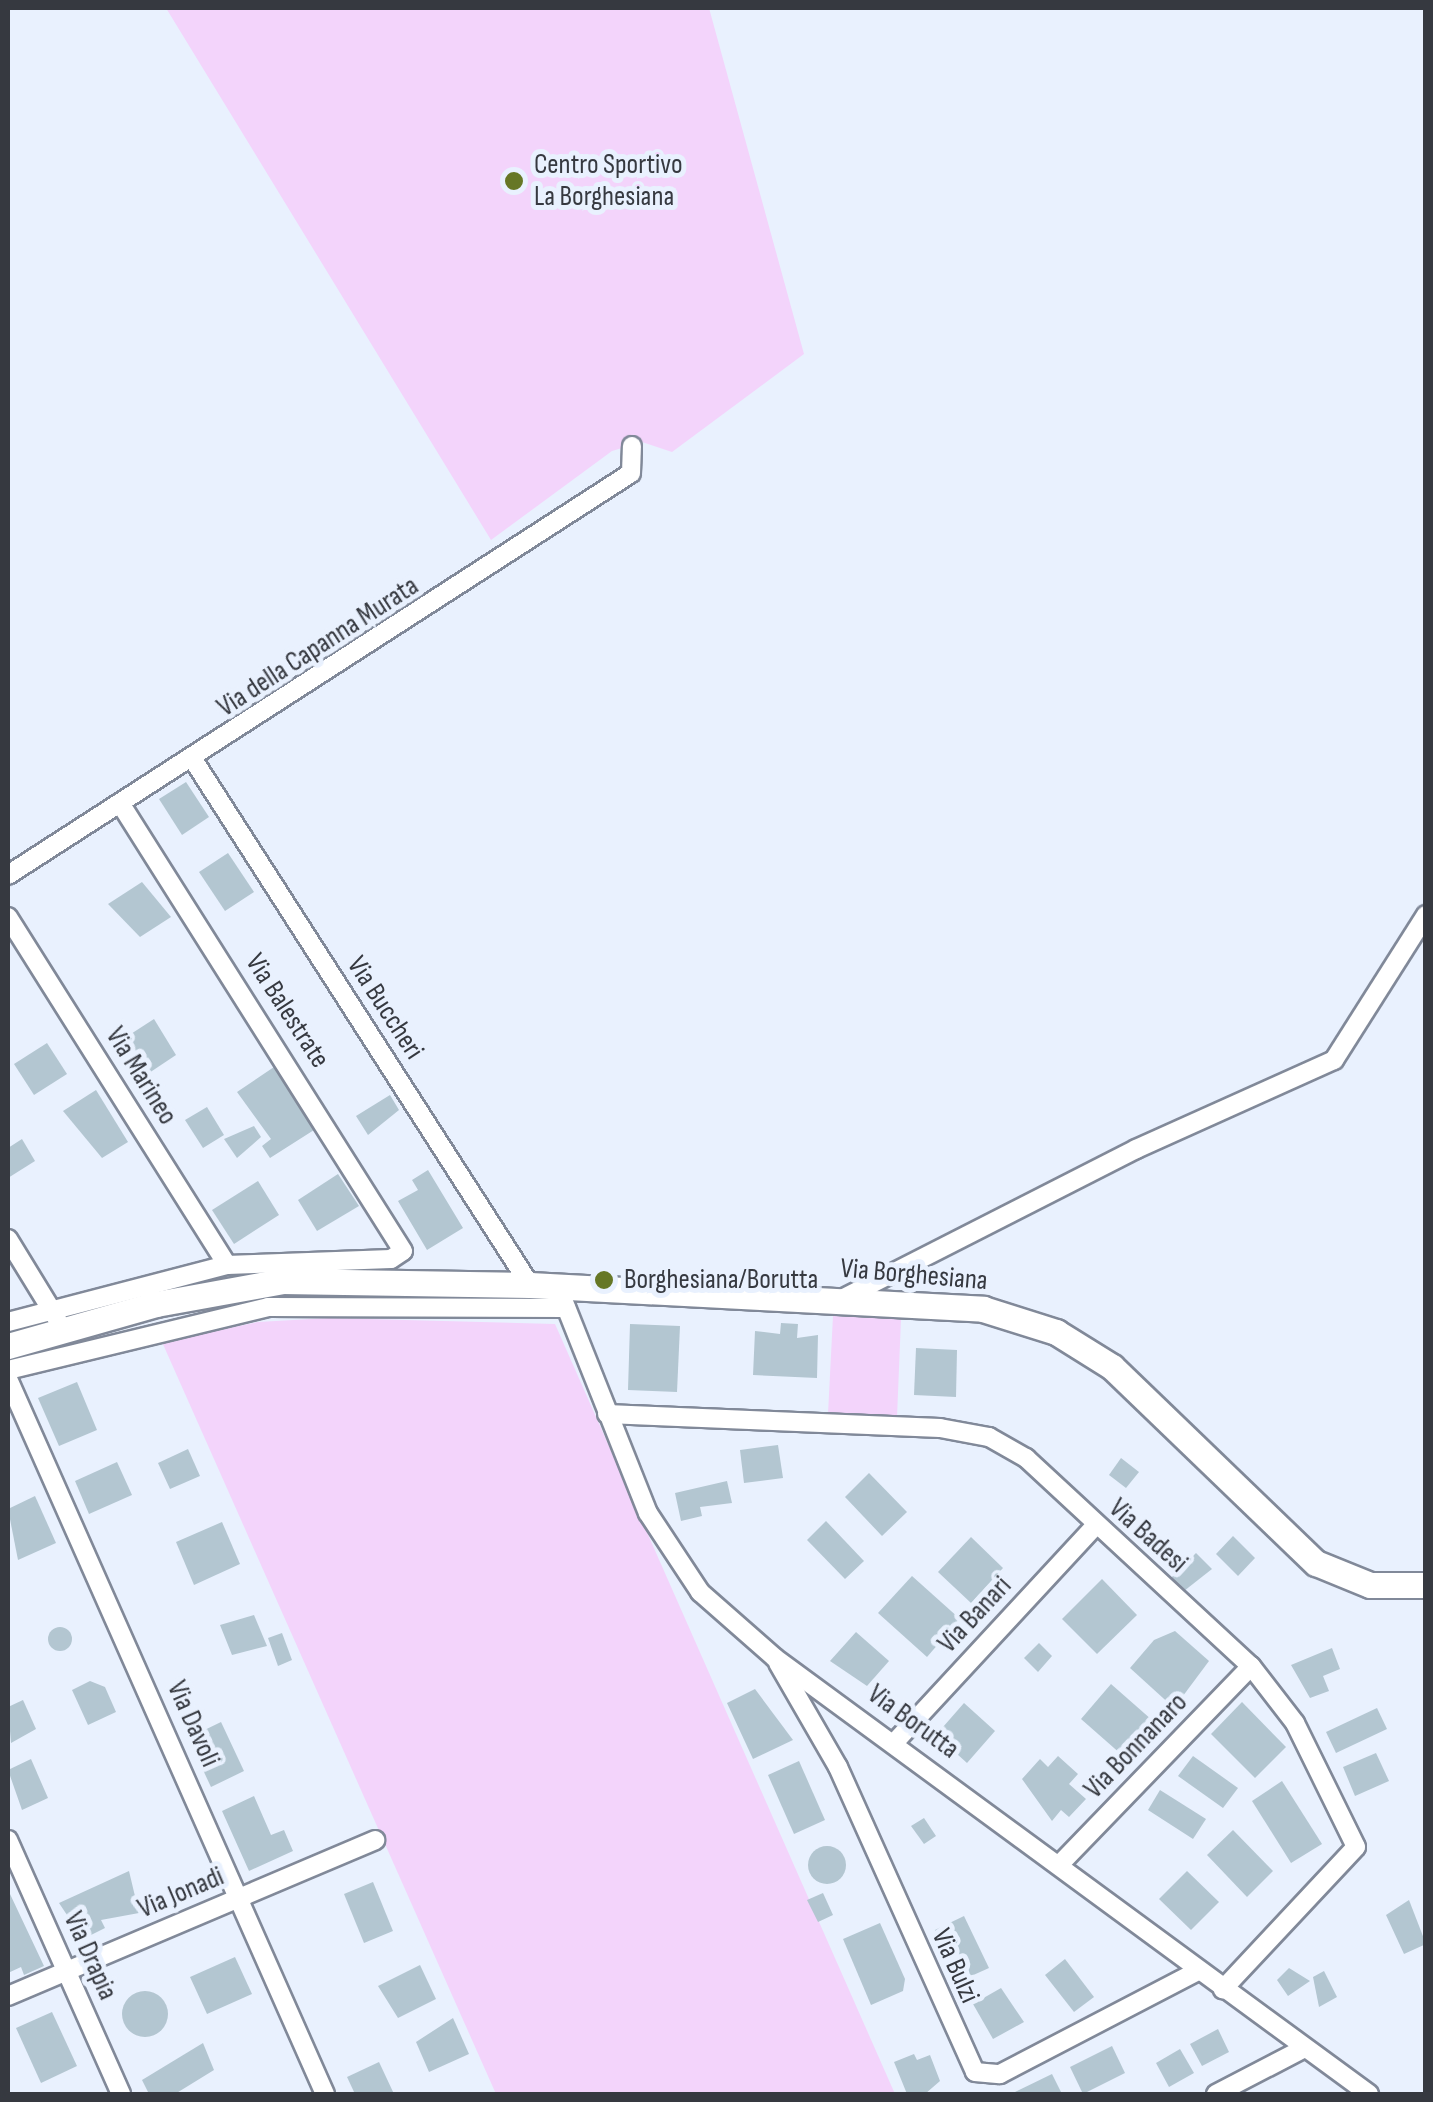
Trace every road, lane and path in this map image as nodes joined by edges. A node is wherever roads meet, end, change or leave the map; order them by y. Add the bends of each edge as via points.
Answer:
1 (632, 446) dead end
2 (194, 762) junction
3 (120, 803) junction
4 (8, 875) edge
5 (1426, 915) edge
6 (8, 917) edge
7 (8, 1239) edge
8 (403, 1251) joint
9 (227, 1265) junction
10 (530, 1285) junction
11 (562, 1297) junction
12 (842, 1299) junction
13 (190, 1309) junction
14 (58, 1320) junction
15 (8, 1322) edge
16 (8, 1346) edge
17 (8, 1370) edge
18 (8, 1378) edge
19 (607, 1414) junction
20 (1096, 1526) junction
21 (1426, 1585) edge
22 (776, 1658) junction
23 (1251, 1666) junction
24 (894, 1742) junction
25 (8, 1840) edge
26 (375, 1840) dead end
27 (1060, 1864) junction
28 (240, 1897) junction
29 (67, 1971) junction
30 (1198, 1972) junction
31 (1223, 1989) junction
32 (8, 1996) edge
33 (1302, 2050) junction
34 (121, 2094) edge
35 (325, 2094) edge
36 (1216, 2094) edge
37 (1370, 2094) edge

1 - 2 street, Via della Capanna Murata via 631,473
2 - 3 street, Via della Capanna Murata
2 - 10 street, Via Buccheri
3 - 4 street, Via della Capanna Murata
3 - 8 street, Via Balestrate
5 - 12 street via 1334,1060 1136,1149
6 - 9 street, Via Marineo
7 - 14 street
8 - 9 street, Via Borghesiana via 391,1259
9 - 14 street, Via Borghesiana
10 - 11 street, Via Borghesiana
10 - 13 street, Via Borghesiana via 282,1281
11 - 12 street, Via Borghesiana
11 - 13 street, Via Borghesiana
11 - 19 street, Via Borutta
12 - 21 street, Via Borghesiana via 969,1307 1067,1338 1134,1385 1305,1556 1352,1580
13 - 14 street, Via Borghesiana
13 - 17 street, Via Borghesiana
14 - 15 street, Via Borghesiana
14 - 16 street, Via Borghesiana
18 - 28 street, Via Davoli
19 - 20 street, Via Badesi via 969,1432 1026,1458
19 - 22 street, Via Borutta via 676,1564
20 - 23 street, Via Badesi
20 - 24 street, Via Banari
22 - 24 street, Via Borutta
22 - 30 street, Via Bulzi via 838,1767 975,2072 1000,2074
23 - 27 street, Via Bonnanaro
23 - 31 street, Via Badesi via 1290,1715 1356,1847
24 - 27 street, Via Borutta
25 - 29 street, Via Drapia
26 - 28 street, Via Jonadi
27 - 30 street, Via Borutta
28 - 29 street, Via Jonadi
28 - 35 street, Via Davoli
29 - 32 street, Via Jonadi
29 - 34 street, Via Drapia
30 - 31 street, Via Borutta
31 - 33 street, Via Borutta
33 - 36 street
33 - 37 street, Via Borutta

